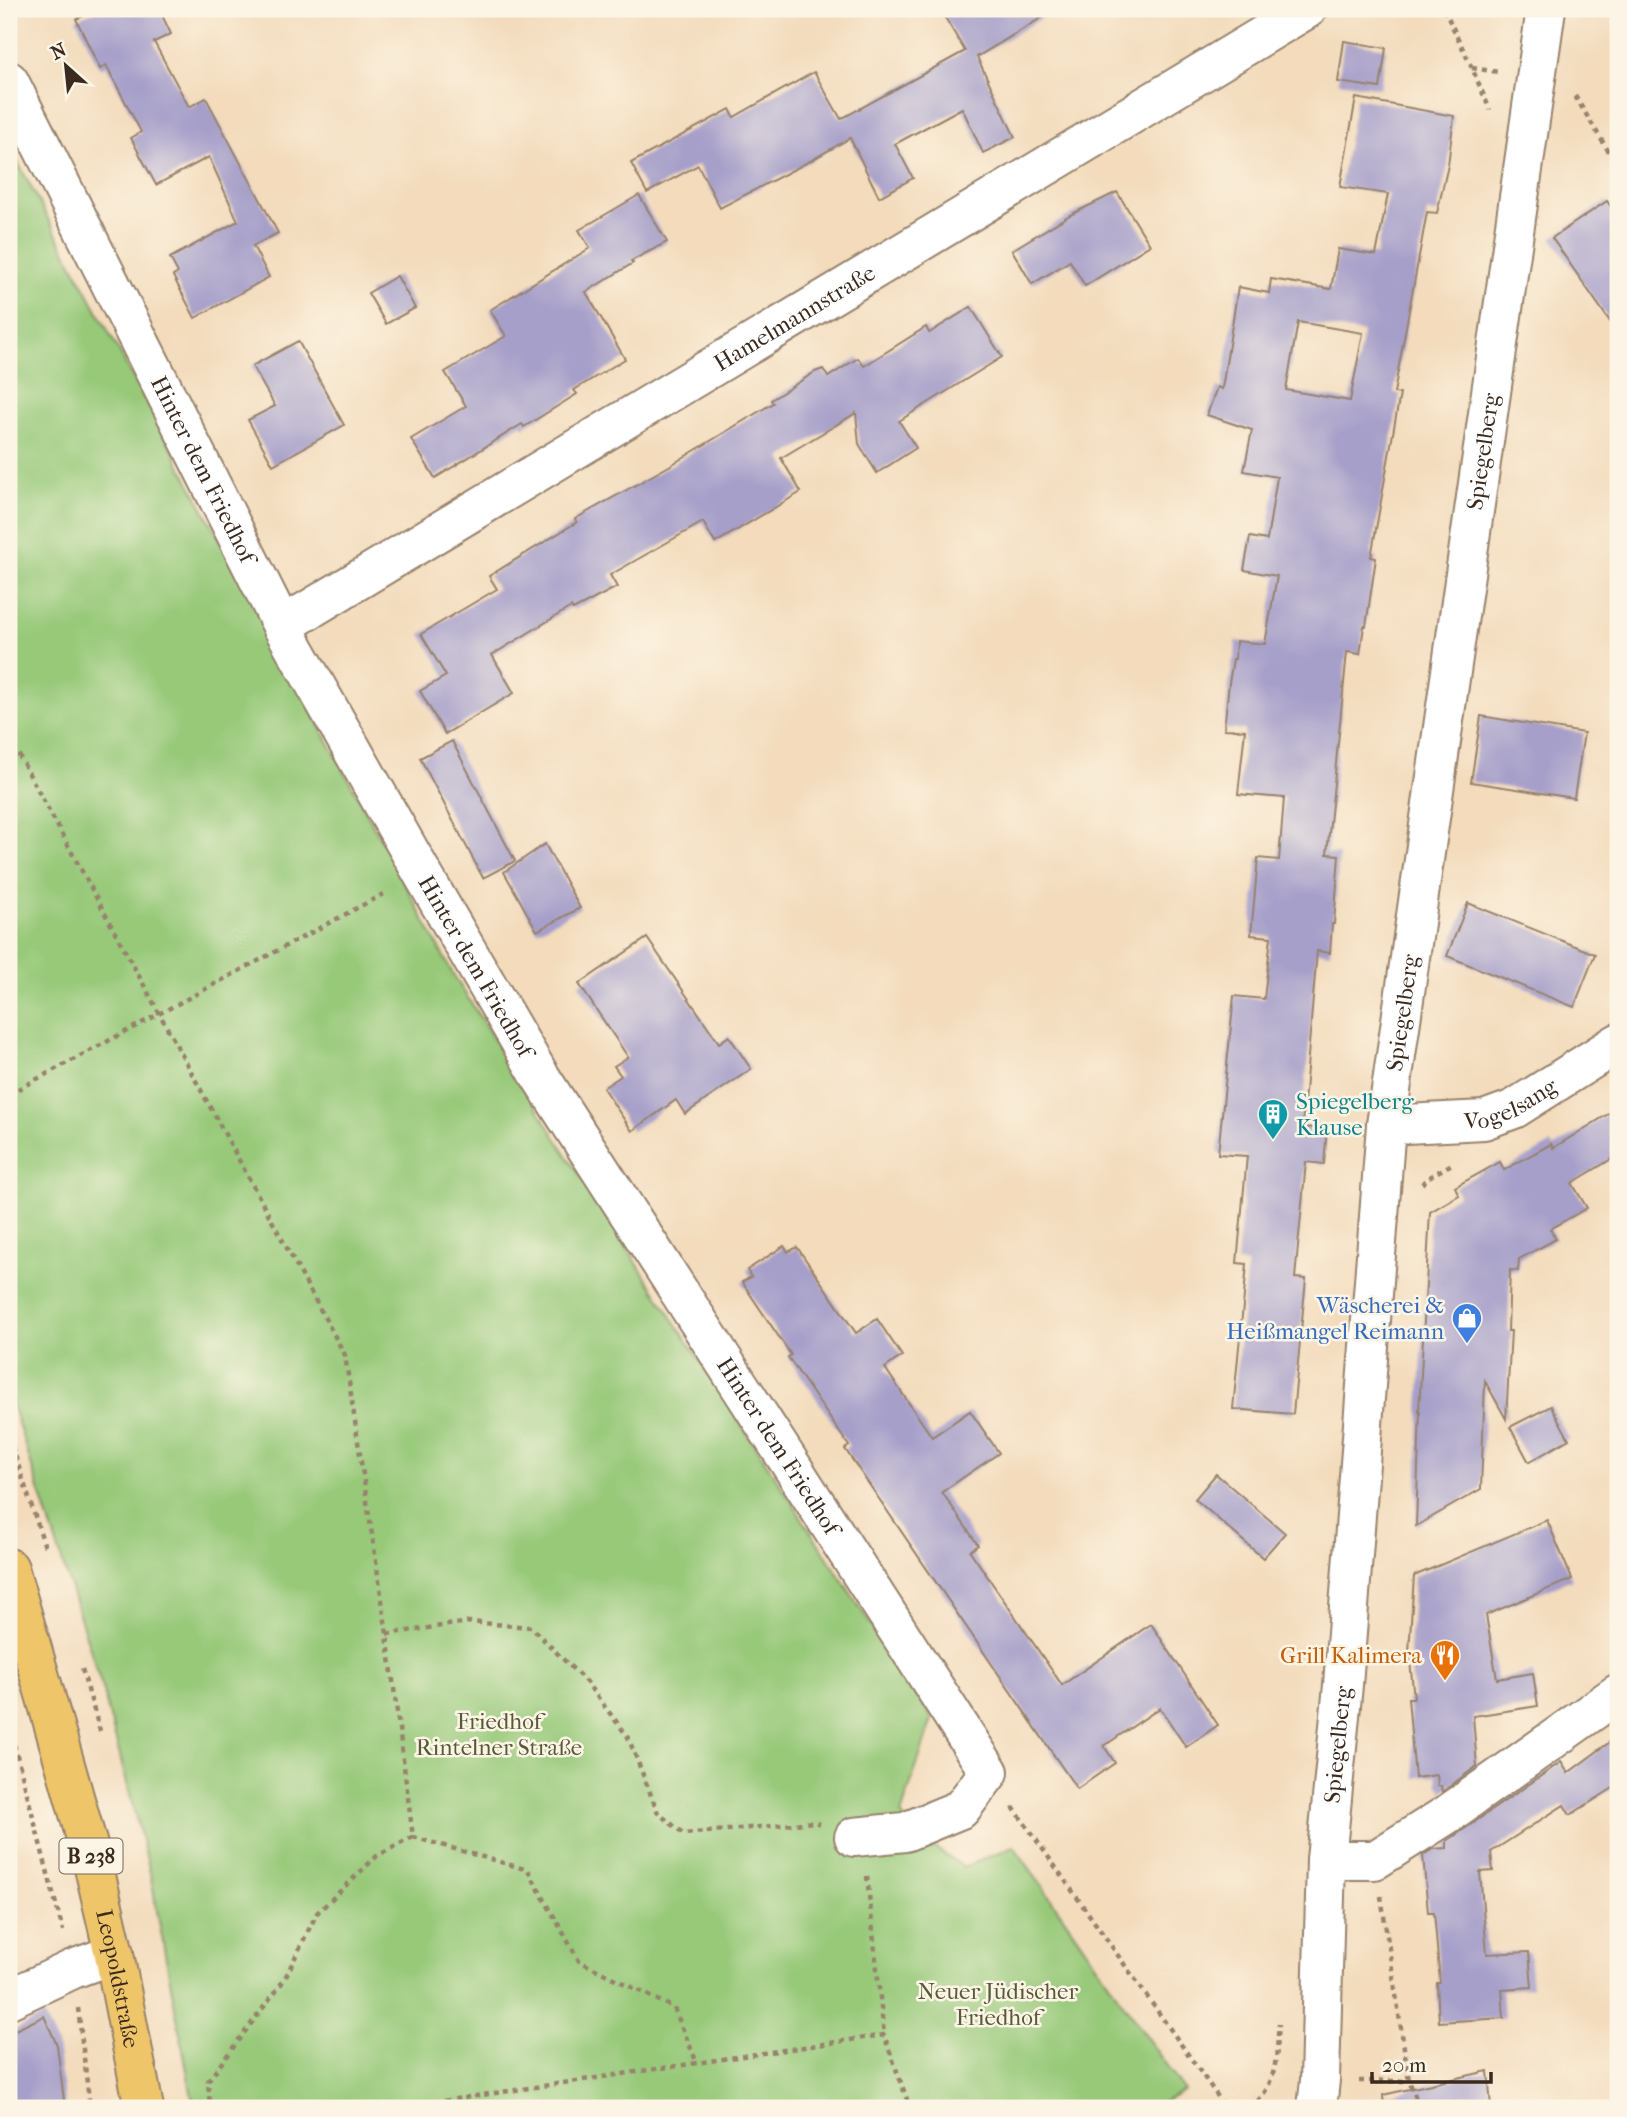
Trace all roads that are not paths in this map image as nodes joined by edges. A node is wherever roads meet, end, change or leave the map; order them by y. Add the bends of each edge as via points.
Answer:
1 (1307, 9) edge
2 (1546, 9) edge
3 (9, 81) edge
4 (282, 626) junction
5 (1618, 1043) edge
6 (1386, 1125) junction
7 (9, 1567) edge
8 (1618, 1694) edge
9 (855, 1837) road end
10 (1326, 1860) junction
11 (114, 1954) junction
12 (9, 1999) edge
13 (144, 2108) edge
14 (1317, 2108) edge

1 - 4 street, Hamelmannstraße
2 - 6 street, Spiegelberg
3 - 4 street, Hinter dem Friedhof
4 - 9 street, Hinter dem Friedhof via 540,1076 989,1772 961,1809 905,1832
5 - 6 street, Vogelsang via 1514,1109 1484,1120
6 - 10 street, Spiegelberg
7 - 11 main road, Leopoldstraße / B 238 via 93,1863
8 - 10 street via 1375,1860
10 - 14 street, Spiegelberg
11 - 12 street
11 - 13 main road, Leopoldstraße / B 238

